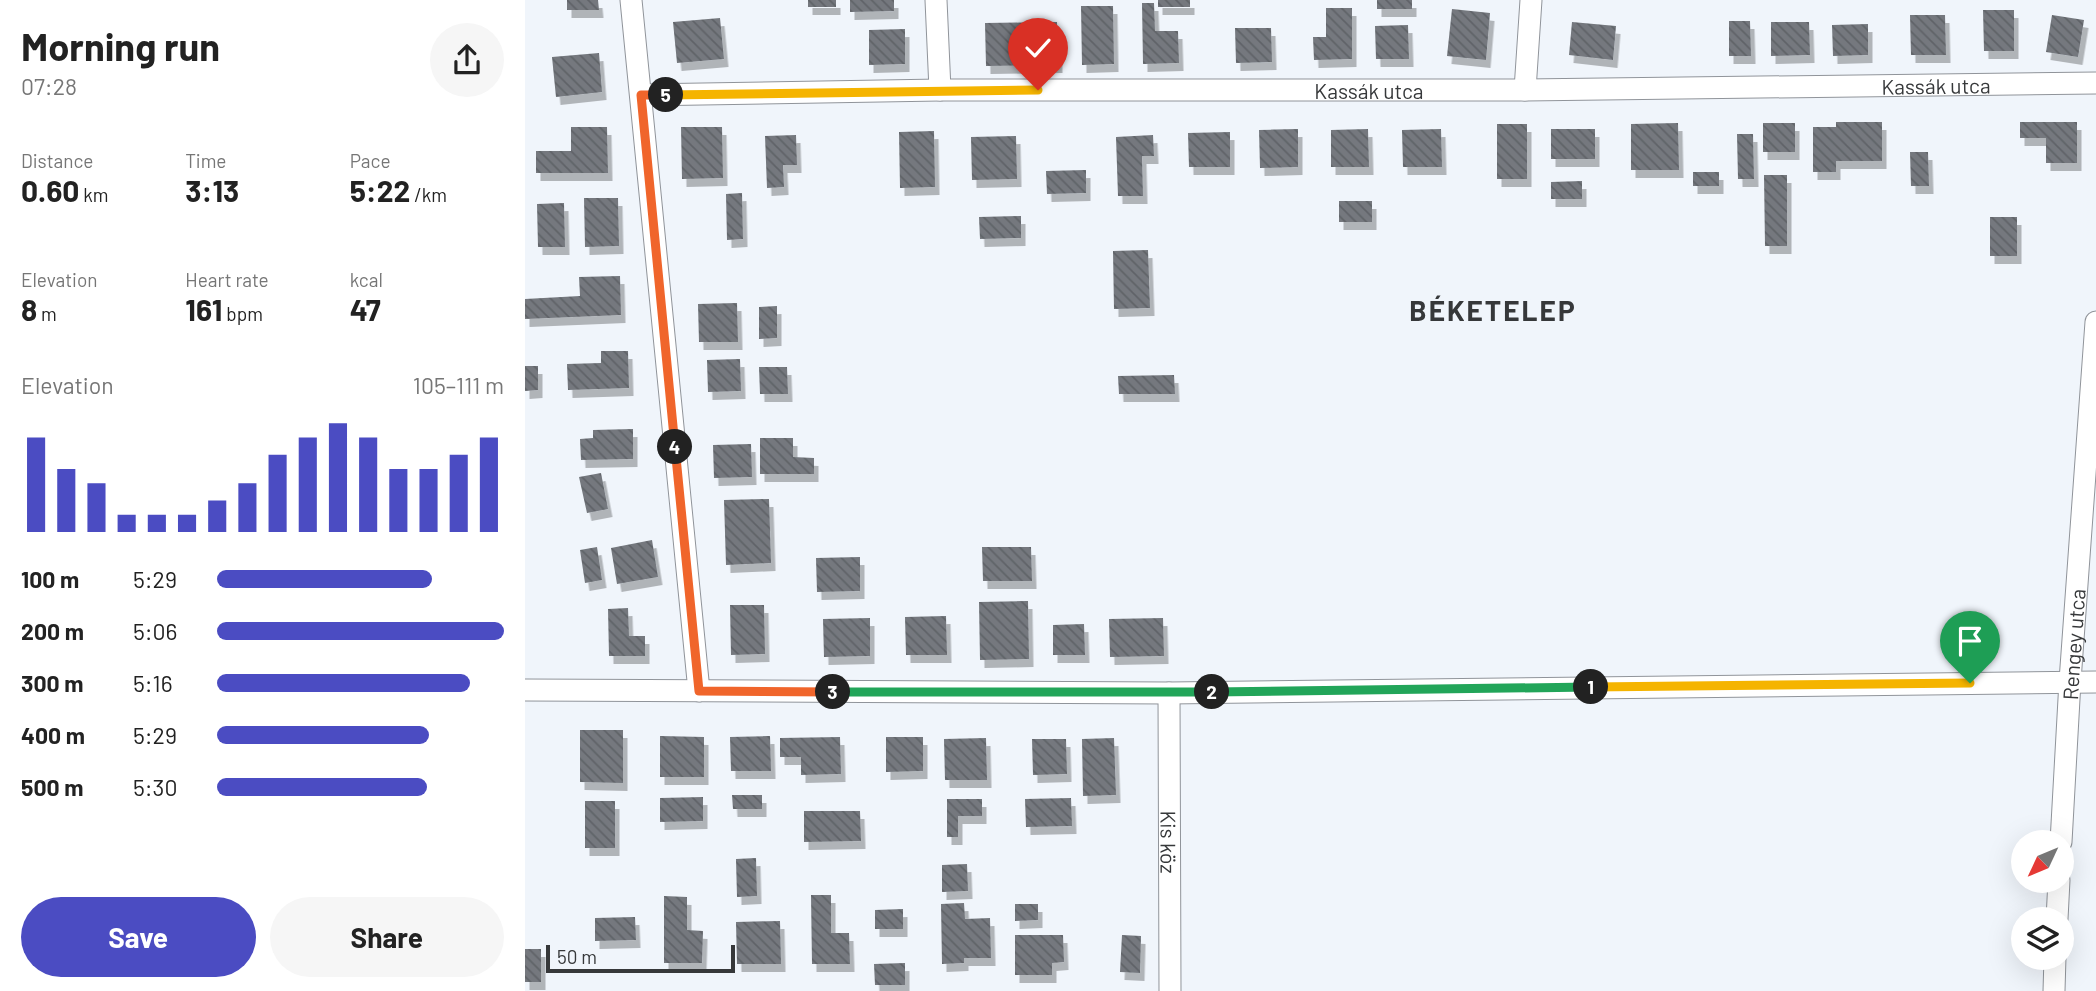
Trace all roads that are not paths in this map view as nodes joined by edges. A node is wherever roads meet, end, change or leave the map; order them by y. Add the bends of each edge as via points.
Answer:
1 (631, 0) edge
2 (936, 0) edge
3 (1531, 0) edge
4 (2096, 83) edge
5 (940, 90) junction
6 (1525, 90) junction
7 (641, 95) junction
8 (2096, 322) edge
9 (2070, 681) junction
10 (2096, 682) edge
11 (525, 690) edge
12 (699, 691) junction
13 (1169, 693) junction
14 (2062, 830) edge
15 (2055, 970) edge
16 (1170, 991) edge
17 (2054, 991) edge

1 - 7 street
2 - 5 street
3 - 6 street
4 - 6 street, Kassák utca
5 - 6 street, Kassák utca
5 - 7 street, Kassák utca
7 - 12 street
8 - 9 street, Rengey utca
9 - 10 street
9 - 13 street
9 - 14 street, Rengey utca
11 - 12 street
12 - 13 street
13 - 16 street, Kis köz
15 - 17 street

